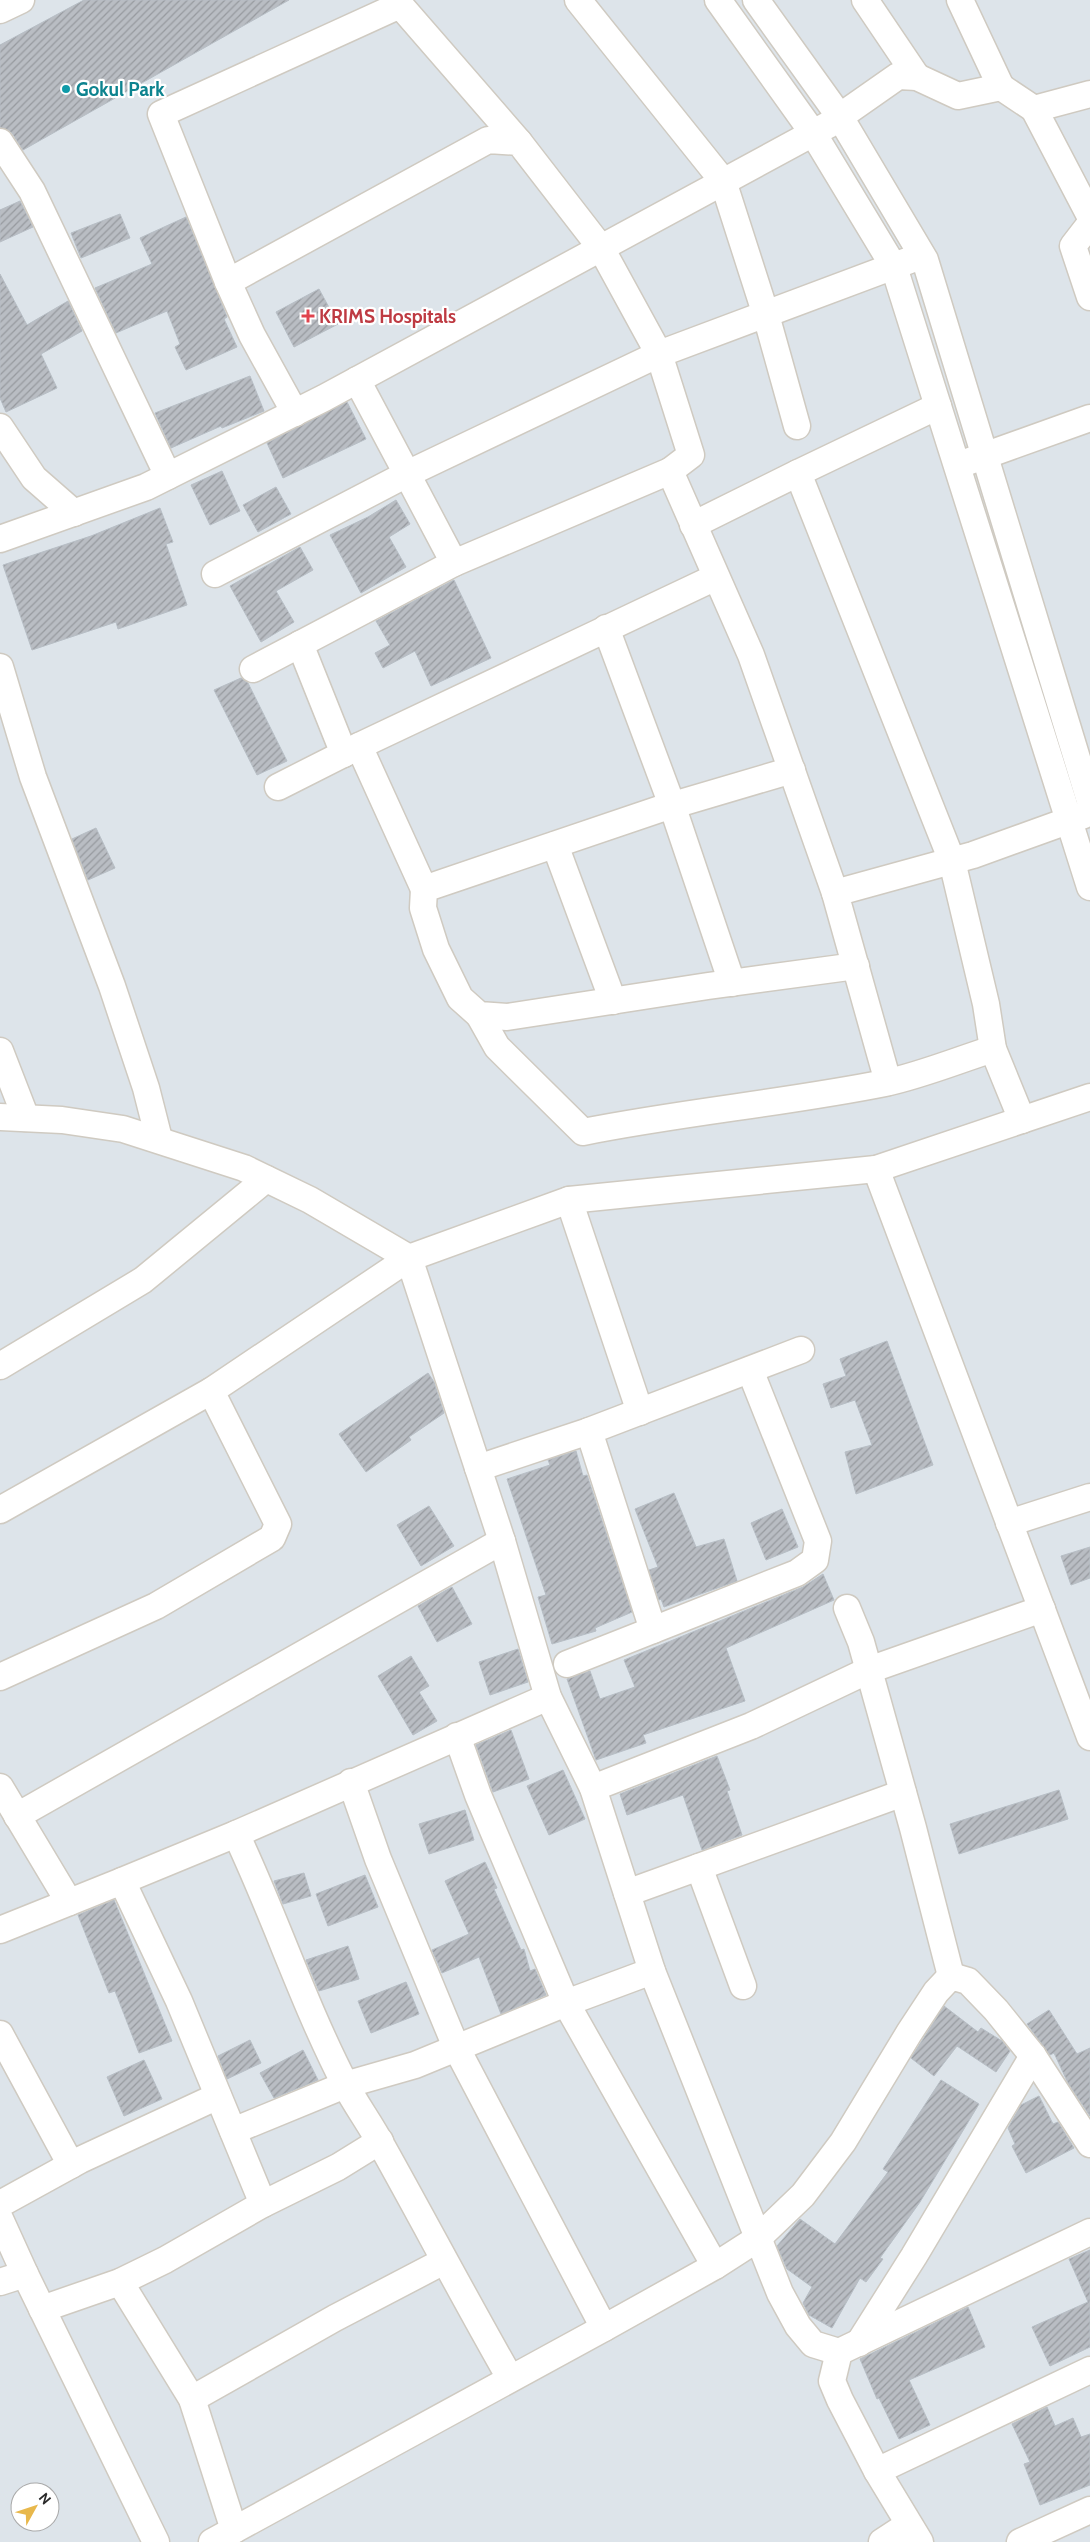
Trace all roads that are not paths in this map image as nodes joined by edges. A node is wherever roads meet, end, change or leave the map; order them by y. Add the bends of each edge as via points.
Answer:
1 (21, 0) edge
2 (578, 0) edge
3 (718, 0) edge
4 (756, 0) edge
5 (865, 0) edge
6 (960, 0) edge
7 (0, 10) edge
8 (917, 77) junction
9 (1001, 87) junction
10 (1090, 94) edge
11 (1034, 109) junction
12 (840, 116) junction
13 (813, 132) junction
14 (0, 142) edge
15 (519, 142) junction
16 (724, 181) junction
17 (1090, 216) edge
18 (1090, 224) edge
19 (601, 248) junction
20 (922, 255) junction
21 (894, 267) junction
22 (228, 282) junction
23 (1090, 297) edge
24 (766, 315) junction
25 (658, 354) junction
26 (358, 380) junction
27 (938, 406) junction
28 (294, 413) junction
29 (1090, 418) edge
30 (797, 426) dead end
31 (0, 427) edge
32 (984, 457) junction
33 (957, 465) junction
34 (670, 471) junction
35 (798, 473) junction
36 (408, 474) junction
37 (168, 476) junction
38 (74, 513) junction
39 (694, 525) junction
40 (0, 539) edge
41 (454, 563) junction
42 (215, 574) dead end
43 (716, 577) junction
44 (606, 628) junction
45 (300, 644) junction
46 (0, 667) edge
47 (253, 669) dead end
48 (351, 750) junction
49 (792, 770) junction
50 (278, 787) dead end
51 (1090, 801) edge
52 (672, 805) junction
53 (1079, 817) edge
54 (555, 844) junction
55 (952, 861) junction
56 (1090, 887) edge
57 (424, 889) junction
58 (836, 893) junction
59 (856, 966) junction
60 (732, 983) junction
61 (613, 1001) junction
62 (479, 1015) junction
63 (994, 1048) junction
64 (0, 1051) edge
65 (888, 1082) junction
66 (1090, 1097) edge
67 (0, 1117) edge
68 (26, 1118) junction
69 (1022, 1120) junction
70 (160, 1139) junction
71 (876, 1169) junction
72 (266, 1179) junction
73 (569, 1200) junction
74 (409, 1258) junction
75 (801, 1350) dead end
76 (0, 1366) edge
77 (750, 1370) junction
78 (211, 1391) junction
79 (640, 1412) junction
80 (589, 1431) junction
81 (478, 1468) junction
82 (1090, 1496) edge
83 (0, 1510) edge
84 (1010, 1523) junction
85 (502, 1540) junction
86 (847, 1608) dead end
87 (1042, 1609) junction
88 (652, 1630) junction
89 (566, 1664) dead end
90 (868, 1670) junction
91 (0, 1677) edge
92 (548, 1697) junction
93 (457, 1736) junction
94 (1090, 1737) edge
95 (351, 1782) junction
96 (593, 1788) junction
97 (1, 1793) edge
98 (903, 1793) junction
99 (17, 1816) junction
100 (236, 1834) junction
101 (699, 1868) junction
102 (122, 1881) junction
103 (628, 1893) junction
104 (69, 1902) junction
105 (0, 1930) edge
106 (652, 1971) junction
107 (950, 1976) junction
108 (743, 1986) dead end
109 (566, 2003) junction
110 (0, 2034) edge
111 (456, 2047) junction
112 (1033, 2056) junction
113 (345, 2085) junction
114 (218, 2096) junction
115 (233, 2131) junction
116 (380, 2142) junction
117 (1090, 2144) edge
118 (71, 2165) junction
119 (0, 2204) edge
120 (263, 2204) junction
121 (0, 2219) edge
122 (1090, 2232) edge
123 (757, 2239) junction
124 (444, 2260) junction
125 (715, 2266) junction
126 (25, 2274) junction
127 (0, 2282) edge
128 (120, 2282) junction
129 (42, 2309) junction
130 (604, 2328) junction
131 (849, 2348) junction
132 (1090, 2370) edge
133 (510, 2378) junction
134 (192, 2399) junction
135 (877, 2471) junction
136 (1090, 2510) edge
137 (914, 2534) edge
138 (223, 2536) edge
139 (156, 2542) edge
140 (882, 2542) edge
141 (1020, 2542) edge

1 - 7 street
2 - 16 street
3 - 13 street
4 - 12 street
5 - 8 street
6 - 9 street
8 - 9 street via 958,96
8 - 12 street via 898,76
9 - 11 street
10 - 11 street
11 - 17 street
12 - 13 street
12 - 20 street
13 - 16 street
13 - 21 street
14 - 37 street via 32,191
15 - 19 street
15 - 22 street via 488,140
15 - 22 street via 400,5 161,114
16 - 19 street
16 - 24 street
18 - 23 street via 1073,246
19 - 25 street
19 - 26 street
20 - 21 street
20 - 32 street
21 - 24 street
21 - 27 street
22 - 28 street
24 - 25 street
24 - 30 street
25 - 34 street via 690,455
25 - 36 street
26 - 28 street
26 - 36 street
27 - 33 street
27 - 35 street
28 - 37 street
29 - 32 street
31 - 38 street via 34,478
32 - 33 street
32 - 51 street
33 - 53 street
34 - 39 street
34 - 41 street
35 - 39 street
35 - 55 street
36 - 41 street
36 - 42 street
37 - 38 street
38 - 40 street
39 - 43 street
41 - 45 street
43 - 44 street
43 - 49 street via 751,655
44 - 48 street
44 - 52 street
45 - 47 street
45 - 48 street
46 - 70 street via 34,777 112,986
48 - 50 street
48 - 57 street
49 - 52 street
49 - 58 street
52 - 54 street
52 - 60 street
53 - 55 street
53 - 56 street
54 - 57 street
54 - 61 street
55 - 58 street
55 - 63 street
57 - 62 street via 423,908 436,949 460,998
58 - 59 street
59 - 60 street
59 - 65 street
60 - 61 street
61 - 62 street via 507,1017
62 - 65 street via 497,1047 583,1132
63 - 65 street
63 - 69 street
64 - 68 street
66 - 69 street
67 - 68 street
68 - 70 street via 123,1129
69 - 71 street
70 - 72 street via 244,1168
71 - 73 street
71 - 84 street
72 - 74 street via 310,1200
72 - 76 street via 143,1280
73 - 74 street
73 - 79 street
74 - 78 street
74 - 81 street
75 - 77 street
77 - 79 street
77 - 88 street via 818,1541 815,1560 797,1573
78 - 83 street
78 - 91 street via 278,1524 272,1538 156,1606
79 - 80 street
80 - 81 street
80 - 88 street
81 - 85 street
82 - 84 street
84 - 87 street
85 - 92 street
85 - 99 street
86 - 90 street
87 - 90 street
87 - 94 street
88 - 89 street
90 - 96 street via 751,1726
90 - 98 street
92 - 93 street
92 - 96 street
93 - 95 street
93 - 109 street via 481,1804
95 - 100 street
95 - 111 street via 378,1859
96 - 103 street
97 - 99 street
98 - 101 street
98 - 107 street
99 - 104 street
100 - 102 street
100 - 113 street
101 - 103 street
101 - 108 street
102 - 104 street
102 - 114 street via 179,2001
103 - 106 street
104 - 105 street
106 - 109 street
106 - 123 street
107 - 112 street via 968,1981
107 - 123 street via 908,2033 842,2142 803,2195
109 - 111 street
109 - 125 street
110 - 118 street
111 - 113 street via 414,2065
111 - 130 street
112 - 117 street
112 - 131 street via 914,2256
113 - 115 street
113 - 116 street
114 - 115 street
114 - 118 street
115 - 120 street
116 - 120 street
116 - 124 street
118 - 119 street
120 - 128 street
121 - 126 street
122 - 131 street
123 - 125 street
123 - 131 street via 780,2293 798,2326 813,2344
124 - 133 street
124 - 134 street
125 - 130 street
126 - 127 street
126 - 129 street
128 - 129 street
128 - 134 street
129 - 139 street
130 - 133 street
131 - 135 street via 832,2381
132 - 135 street
133 - 138 street
134 - 138 street
135 - 137 street
136 - 141 street
137 - 140 street

